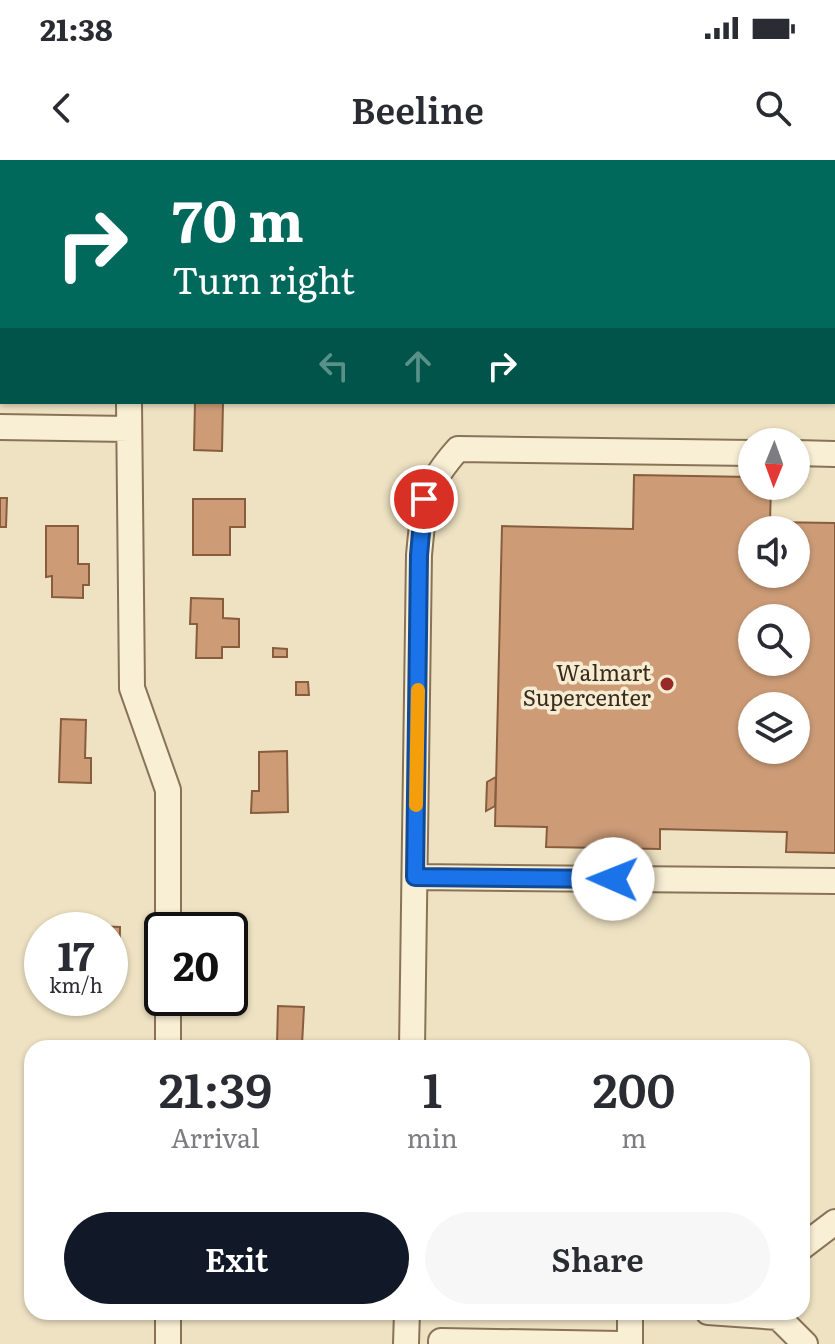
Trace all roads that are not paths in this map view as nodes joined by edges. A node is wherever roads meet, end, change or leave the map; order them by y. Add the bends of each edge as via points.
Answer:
1 (129, 404) edge
2 (0, 427) edge
3 (128, 429) junction
4 (738, 453) edge
5 (810, 453) edge
6 (835, 454) edge
7 (415, 877) junction
8 (835, 881) edge
9 (168, 912) edge
10 (168, 1016) edge
11 (168, 1040) edge
12 (412, 1040) edge
13 (835, 1222) edge
14 (810, 1241) edge
15 (168, 1320) edge
16 (407, 1320) edge
17 (630, 1320) edge
18 (781, 1320) edge
19 (168, 1344) edge
20 (406, 1344) edge
21 (441, 1344) edge
22 (620, 1344) edge
23 (630, 1344) edge
24 (805, 1344) edge

1 - 3 street
2 - 3 street
3 - 9 street via 132,688 168,790
4 - 7 street via 458,449 438,471 424,499 419,555
5 - 6 street
7 - 8 street
7 - 12 street
10 - 11 street
13 - 14 street
15 - 19 street
16 - 20 street
17 - 23 street
18 - 24 street
21 - 22 street

